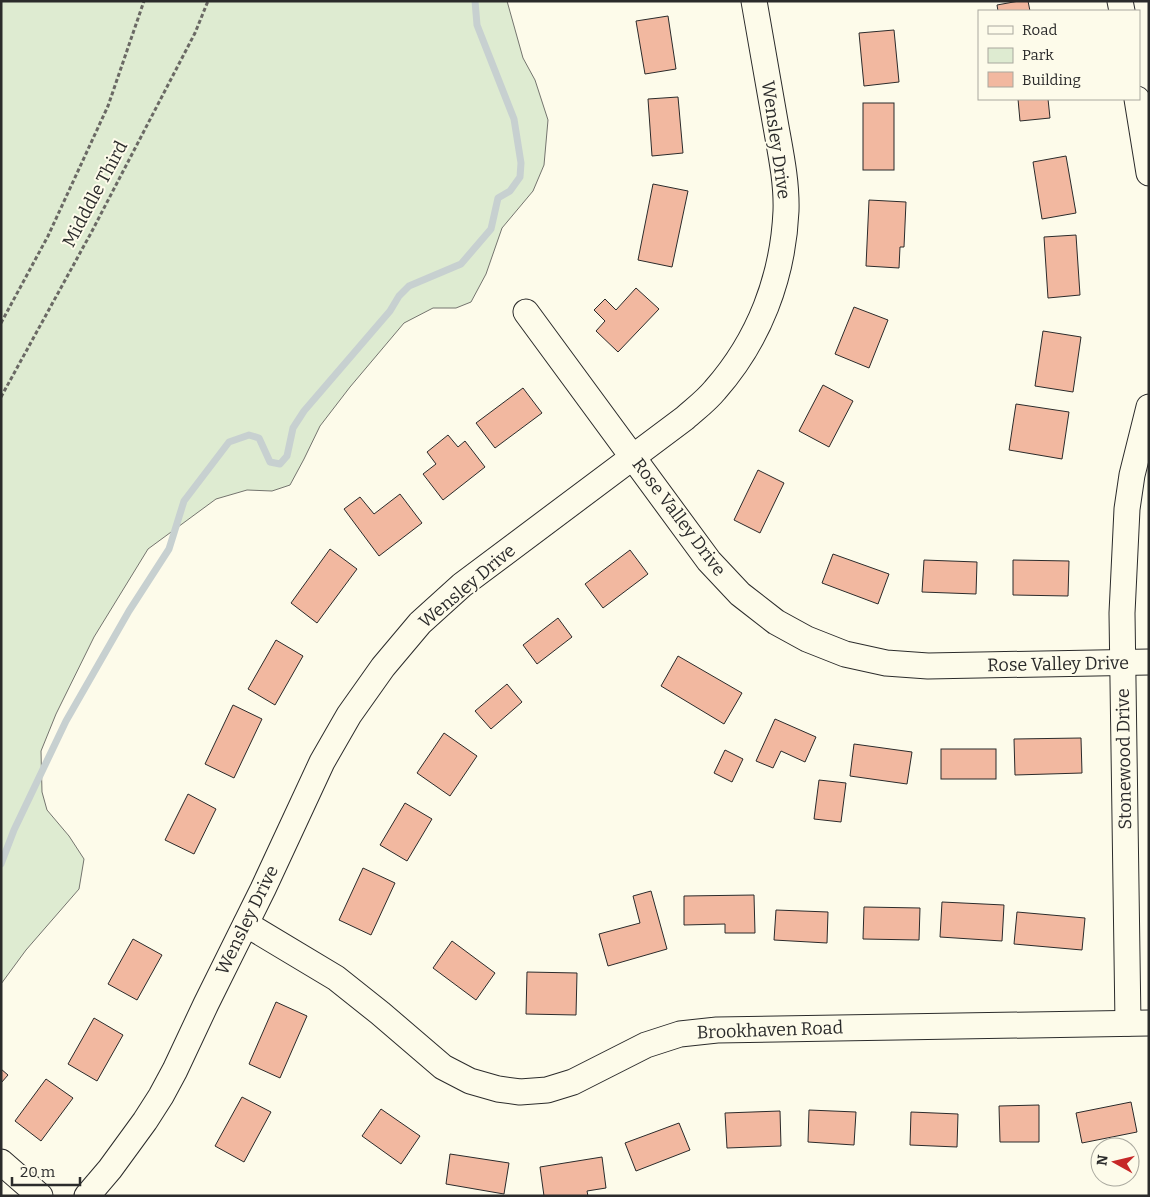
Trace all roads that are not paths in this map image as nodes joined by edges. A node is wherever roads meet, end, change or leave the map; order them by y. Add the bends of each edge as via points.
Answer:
1 (754, 1) edge
2 (1137, 100) edge
3 (1149, 173) edge
4 (526, 312) dead end
5 (1149, 407) edge
6 (633, 456) junction
7 (1123, 662) junction
8 (1149, 662) edge
9 (246, 924) junction
10 (1138, 1023) edge
11 (1, 1162) edge
12 (40, 1196) edge
13 (87, 1196) edge

1 - 6 street, Wensley Drive via 784,169 785,218 773,291 744,353 714,392
2 - 3 street
4 - 6 street, Rose Valley Drive
5 - 7 street, Stonewood Drive via 1127,509
6 - 7 street, Rose Valley Drive via 709,561 734,588 776,622 806,639 878,662 928,666
6 - 9 street, Wensley Drive via 462,585 420,623 383,667 349,715 322,762
7 - 8 street, Rose Valley Drive
7 - 10 street, Stonewood Drive
9 - 10 street, Brookhaven Road via 336,978 443,1067 470,1081 520,1092 547,1090 573,1082 646,1046 680,1034 717,1030
9 - 13 street, Wensley Drive via 161,1096
11 - 12 street

